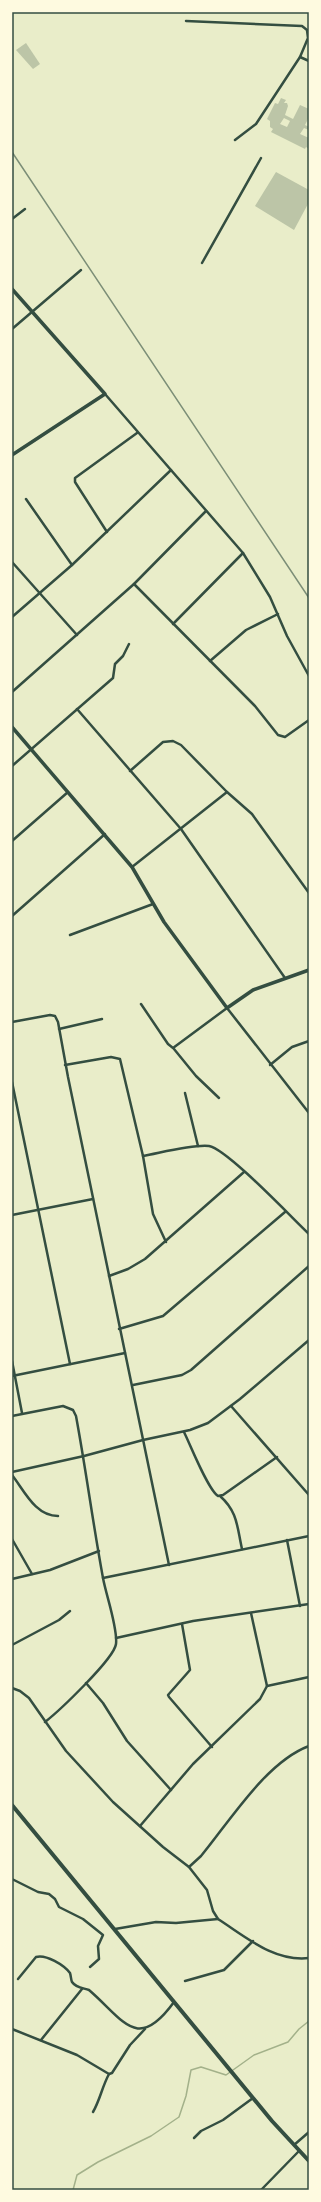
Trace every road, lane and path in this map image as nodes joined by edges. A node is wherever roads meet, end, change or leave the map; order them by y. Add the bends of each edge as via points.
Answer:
1 (186, 21) dead end
2 (300, 57) junction
3 (309, 61) edge
4 (235, 140) dead end
5 (261, 158) dead end
6 (25, 209) dead end
7 (12, 219) edge
8 (202, 263) dead end
9 (81, 270) dead end
10 (12, 289) edge
11 (32, 311) junction
12 (12, 329) edge
13 (105, 394) junction
14 (137, 433) junction
15 (12, 455) edge
16 (171, 470) junction
17 (26, 499) dead end
18 (206, 511) junction
19 (107, 532) junction
20 (244, 554) junction
21 (12, 562) edge
22 (72, 565) junction
23 (134, 584) junction
24 (40, 592) junction
25 (278, 614) junction
26 (12, 617) edge
27 (173, 624) junction
28 (77, 635) junction
29 (129, 644) dead end
30 (210, 661) junction
31 (309, 676) edge
32 (12, 692) edge
33 (78, 709) junction
34 (309, 720) edge
35 (12, 727) edge
36 (31, 748) junction
37 (12, 766) edge
38 (130, 771) junction
39 (68, 792) junction
40 (227, 792) junction
41 (181, 829) junction
42 (105, 834) junction
43 (12, 841) edge
44 (132, 867) junction
45 (309, 893) edge
46 (153, 904) junction
47 (12, 916) edge
48 (70, 935) dead end
49 (309, 970) edge
50 (285, 978) junction
51 (141, 1004) dead end
52 (226, 1008) junction
53 (102, 1019) dead end
54 (12, 1022) edge
55 (59, 1029) junction
56 (309, 1041) edge
57 (173, 1048) junction
58 (65, 1065) junction
59 (270, 1065) junction
60 (12, 1082) edge
61 (185, 1093) dead end
62 (219, 1098) dead end
63 (309, 1113) edge
64 (198, 1146) junction
65 (143, 1156) junction
66 (244, 1172) junction
67 (92, 1199) junction
68 (38, 1210) junction
69 (285, 1212) junction
70 (12, 1215) edge
71 (309, 1234) edge
72 (166, 1242) junction
73 (309, 1266) edge
74 (109, 1276) junction
75 (119, 1330) junction
76 (309, 1340) edge
77 (125, 1353) junction
78 (12, 1361) edge
79 (70, 1364) junction
80 (13, 1376) edge
81 (133, 1385) junction
82 (231, 1406) junction
83 (22, 1413) junction
84 (12, 1416) edge
85 (184, 1432) junction
86 (143, 1440) junction
87 (84, 1456) junction
88 (277, 1456) junction
89 (12, 1473) edge
90 (309, 1495) edge
91 (220, 1496) junction
92 (58, 1516) dead end
93 (309, 1536) edge
94 (12, 1539) edge
95 (287, 1540) junction
96 (242, 1549) junction
97 (99, 1551) junction
98 (169, 1565) junction
99 (32, 1574) junction
100 (103, 1578) junction
101 (12, 1579) edge
102 (309, 1604) edge
103 (300, 1606) junction
104 (70, 1611) dead end
105 (251, 1614) junction
106 (182, 1624) junction
107 (116, 1638) junction
108 (12, 1645) edge
109 (309, 1677) edge
110 (86, 1683) junction
111 (267, 1686) junction
112 (12, 1688) edge
113 (45, 1722) junction
114 (309, 1746) edge
115 (212, 1747) junction
116 (171, 1790) junction
117 (12, 1805) edge
118 (140, 1826) junction
119 (188, 1866) junction
120 (12, 1879) edge
121 (218, 1919) junction
122 (115, 1929) junction
123 (253, 1941) junction
124 (309, 1958) edge
125 (90, 1967) dead end
126 (18, 1979) dead end
127 (185, 1981) dead end
128 (82, 1989) junction
129 (174, 2002) junction
130 (12, 2029) edge
131 (145, 2029) junction
132 (41, 2040) junction
133 (109, 2074) junction
134 (253, 2098) junction
135 (93, 2112) dead end
136 (309, 2132) edge
137 (194, 2138) dead end
138 (294, 2145) junction
139 (299, 2151) junction
140 (309, 2161) edge
141 (261, 2190) edge

1 - 2 street via 302,26 307,30 308,38
2 - 3 street
2 - 4 street via 256,124
5 - 8 street
6 - 7 street
9 - 11 street
10 - 11 street
11 - 12 street
11 - 13 street
13 - 14 street
13 - 15 street
14 - 16 street
14 - 19 street via 75,478 75,482
16 - 18 street
16 - 19 street
17 - 22 street
18 - 20 street
18 - 23 street
19 - 22 street
20 - 25 street
20 - 27 street
21 - 24 street
22 - 24 street
23 - 27 street
23 - 28 street
24 - 26 street
24 - 28 street
25 - 30 street via 246,630
25 - 31 street
27 - 30 street
28 - 32 street
29 - 33 street via 115,664 113,678
30 - 34 street via 255,706 280,737 285,737
33 - 36 street
33 - 38 street
35 - 36 street
36 - 37 street
36 - 39 street
38 - 40 street via 163,742 173,741 181,745
38 - 41 street
39 - 42 street
39 - 43 street
40 - 41 street
40 - 45 street via 252,814
41 - 44 street
41 - 50 street
42 - 44 street
42 - 47 street
44 - 46 street
46 - 48 street
46 - 52 street
49 - 50 street
50 - 52 street via 253,990
51 - 57 street
52 - 57 street
52 - 59 street
53 - 55 street
54 - 55 street via 50,1015 58,1022
55 - 58 street
56 - 59 street via 292,1047
57 - 62 street via 196,1076
58 - 65 street via 111,1057 120,1059
58 - 67 street
59 - 63 street
60 - 68 street
61 - 64 street
64 - 65 street
64 - 66 street via 217,1149
65 - 72 street via 153,1214
66 - 69 street
66 - 72 street
67 - 68 street
67 - 74 street
68 - 70 street
68 - 79 street
69 - 71 street
69 - 75 street via 164,1316
72 - 74 street via 136,1265
73 - 81 street via 191,1370 182,1375
74 - 75 street
75 - 77 street
76 - 82 street
77 - 79 street
77 - 81 street
78 - 80 street
79 - 80 street
80 - 83 street
81 - 86 street
82 - 85 street via 208,1423
82 - 88 street
83 - 84 street
83 - 87 street via 70,1407 76,1416
85 - 86 street
85 - 91 street via 211,1488
86 - 87 street
86 - 98 street
87 - 89 street
87 - 97 street
88 - 90 street
88 - 91 street
89 - 92 street via 39,1510 51,1516
91 - 96 street via 232,1508
93 - 95 street
94 - 99 street
95 - 96 street
95 - 103 street
96 - 98 street
97 - 99 street via 50,1570
97 - 100 street
98 - 100 street
99 - 101 street
100 - 107 street
102 - 103 street
103 - 105 street
104 - 108 street via 57,1622
105 - 106 street
105 - 111 street
106 - 107 street
106 - 115 street via 190,1670 168,1695
107 - 110 street via 114,1649
109 - 111 street
110 - 113 street
110 - 116 street via 103,1703 127,1741
111 - 115 street via 260,1699
112 - 113 street via 29,1698
113 - 118 street via 66,1751 113,1802
114 - 119 street via 274,1768 201,1856
115 - 116 street
116 - 118 street
117 - 122 main road
118 - 119 street
119 - 121 street via 207,1890
120 - 125 street via 38,1892 50,1894 59,1906 103,1935 98,1946 99,1959
121 - 122 street via 156,1922
121 - 123 street
122 - 129 main road
123 - 124 street via 279,1956 291,1959
123 - 127 street via 224,1970
126 - 128 street via 34,1958 41,1956 65,1968 71,1974 72,1982
128 - 131 street via 89,1990 127,2024
128 - 132 street
129 - 131 street via 156,2024
129 - 134 main road
130 - 132 street
131 - 133 street via 132,2042
132 - 133 street via 77,2055
133 - 135 street via 102,2087 100,2101
134 - 137 street
134 - 138 main road
136 - 138 street
138 - 139 main road
139 - 140 main road
139 - 141 street

